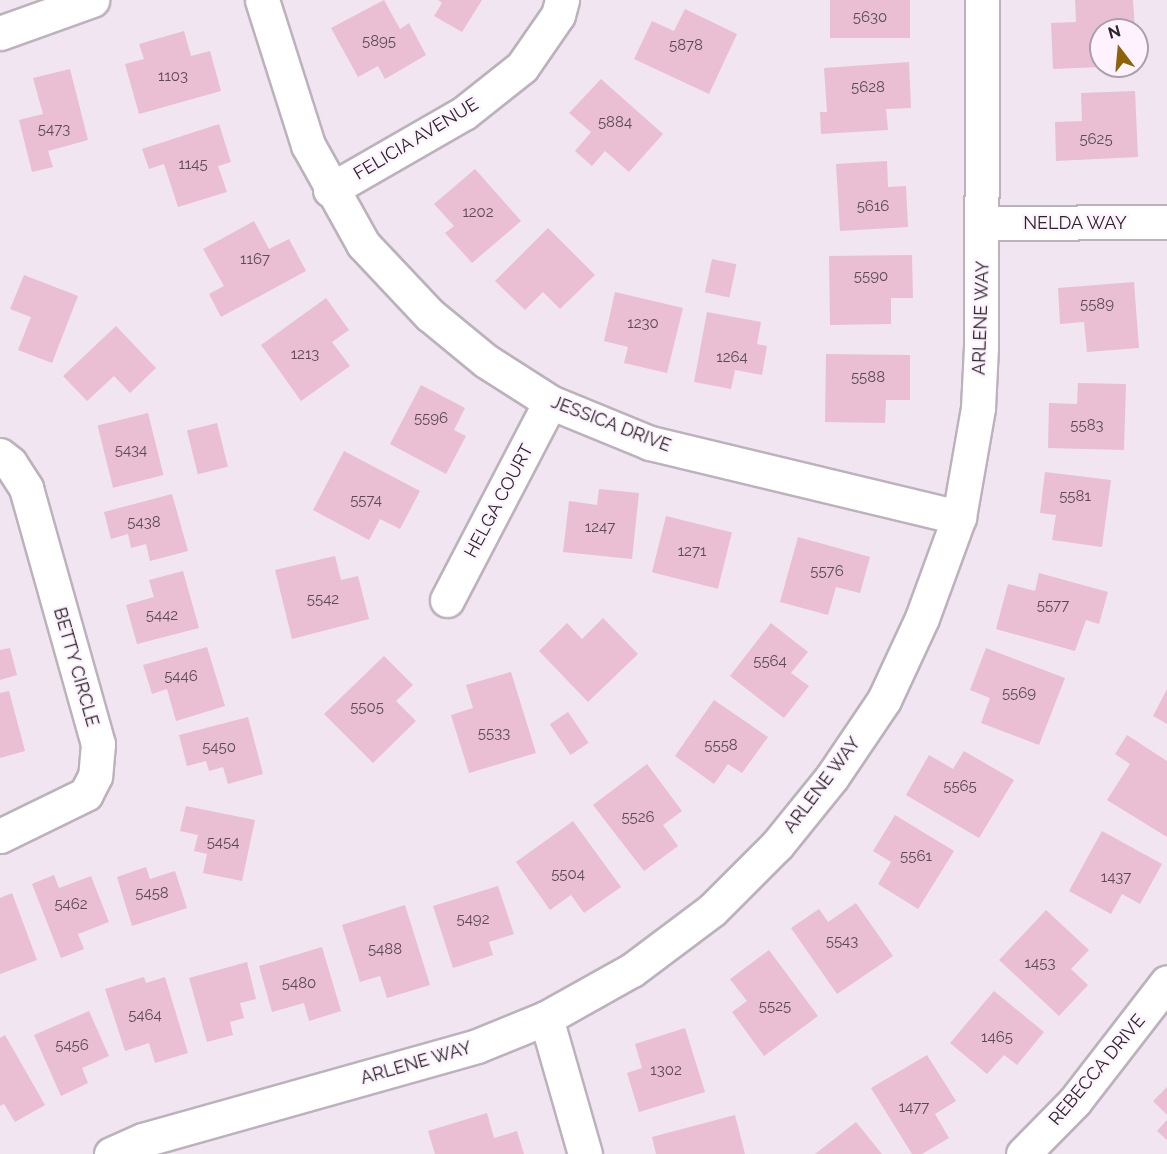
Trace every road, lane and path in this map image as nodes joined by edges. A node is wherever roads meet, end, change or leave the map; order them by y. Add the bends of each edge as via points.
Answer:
1 (92, 0) edge
2 (262, 0) edge
3 (562, 0) edge
4 (982, 0) edge
5 (0, 33) edge
6 (330, 190) junction
7 (1167, 222) edge
8 (983, 223) junction
9 (550, 402) junction
10 (0, 455) edge
11 (959, 517) junction
12 (447, 600) dead end
13 (0, 836) edge
14 (1167, 982) edge
15 (546, 1018) junction
16 (111, 1154) edge
17 (585, 1154) edge
18 (1023, 1154) edge

1 - 5 street
2 - 6 street, JESSICA DRIVE via 304,135
3 - 6 street, FELICIA AVENUE via 558,15 522,67 464,113
4 - 8 street, ARLENE WAY
6 - 9 street, JESSICA DRIVE via 363,244 430,315 486,361
7 - 8 street, NELDA WAY
8 - 11 street, ARLENE WAY via 978,408
9 - 11 street, JESSICA DRIVE via 650,443
9 - 12 street, HELGA COURT
10 - 13 street, BETTY CIRCLE via 26,488 98,744 95,776 86,794
11 - 15 street, ARLENE WAY via 922,618 884,700 832,777 777,845 712,910 632,970
14 - 18 street, REBECCA DRIVE via 1075,1101
15 - 16 street, ARLENE WAY via 477,1046 143,1140
15 - 17 street

